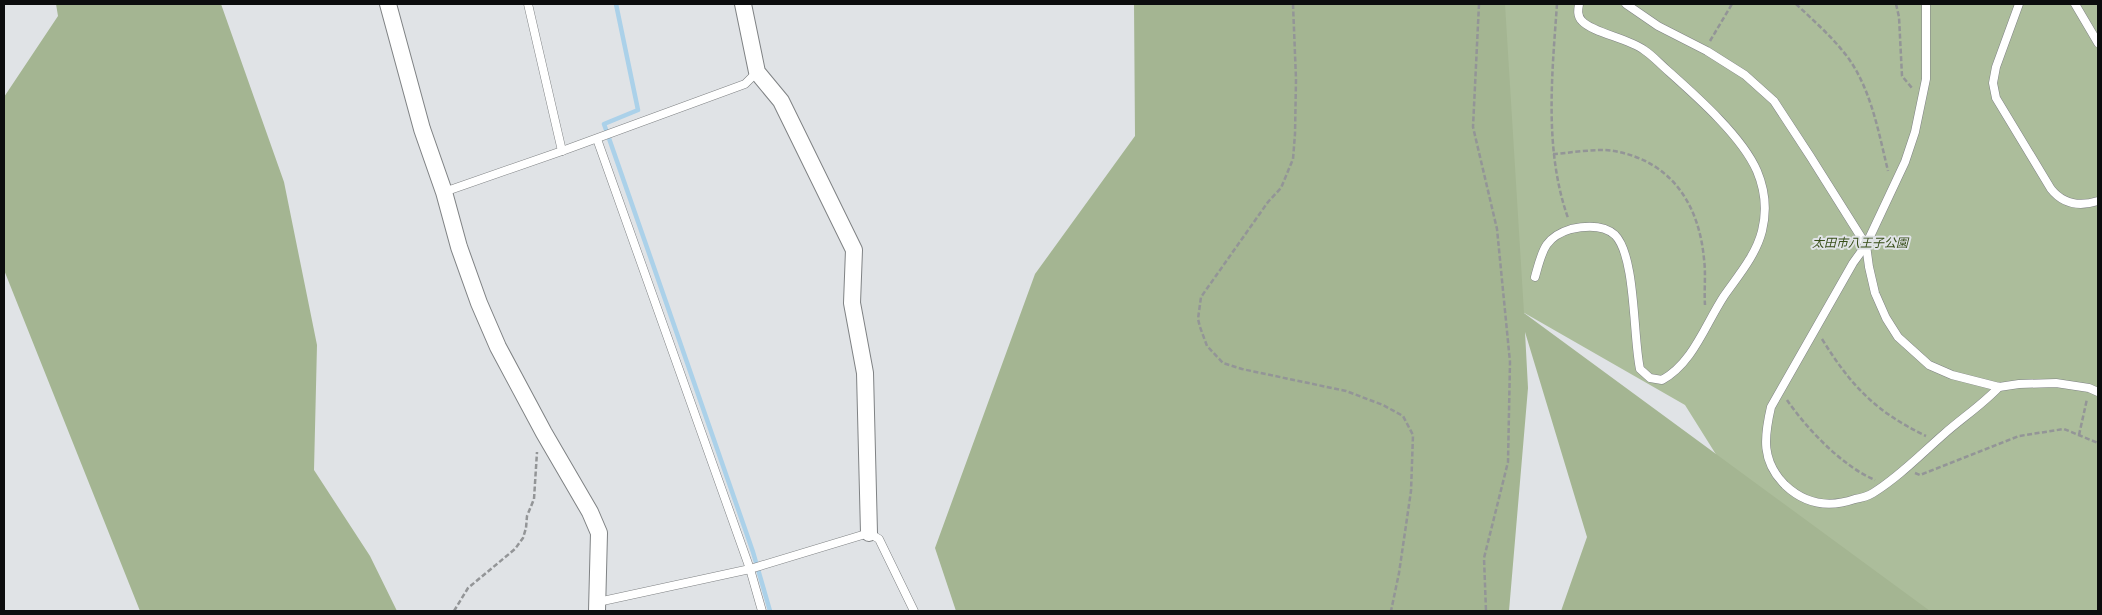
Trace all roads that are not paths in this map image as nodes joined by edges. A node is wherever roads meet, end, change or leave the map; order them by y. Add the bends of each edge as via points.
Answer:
1 (388, 4) edge
2 (528, 4) edge
3 (743, 4) edge
4 (1579, 4) edge
5 (1626, 4) edge
6 (1926, 4) edge
7 (2019, 4) edge
8 (2075, 4) edge
9 (2098, 42) edge
10 (757, 72) junction
11 (596, 139) junction
12 (562, 151) junction
13 (444, 192) junction
14 (2098, 201) edge
15 (1866, 246) junction
16 (1535, 278) dead end
17 (1999, 387) junction
18 (2098, 392) edge
19 (869, 533) junction
20 (750, 569) junction
21 (598, 606) edge
22 (762, 611) edge
23 (914, 611) edge

1 - 13 street via 422,129
2 - 12 lane
3 - 10 street
4 - 16 lane via 1577,13 1581,21 1644,49 1690,90 1747,153 1763,189 1762,231 1756,249 1688,357 1674,374 1662,380 1650,378 1640,369 1628,267 1624,250 1615,235 1598,227 1563,232 1542,250
5 - 15 lane via 1745,75 1774,101
6 - 15 lane via 1923,101 1907,155
7 - 14 lane via 1996,67 1996,98 2058,198 2072,203
8 - 9 lane
10 - 11 lane via 745,84
10 - 19 street via 781,101 854,250 852,302 865,373
11 - 12 lane
11 - 20 lane
12 - 13 lane
13 - 21 street via 459,247 487,323 599,534
15 - 17 lane via 1875,293 1898,337 1929,365 1952,375
15 - 17 lane via 1853,263 1771,407 1765,433 1768,457 1778,477 1795,494 1819,504 1841,504 1872,494
17 - 18 lane via 2056,383
19 - 20 lane
19 - 23 lane via 879,539
20 - 21 lane
20 - 22 lane

